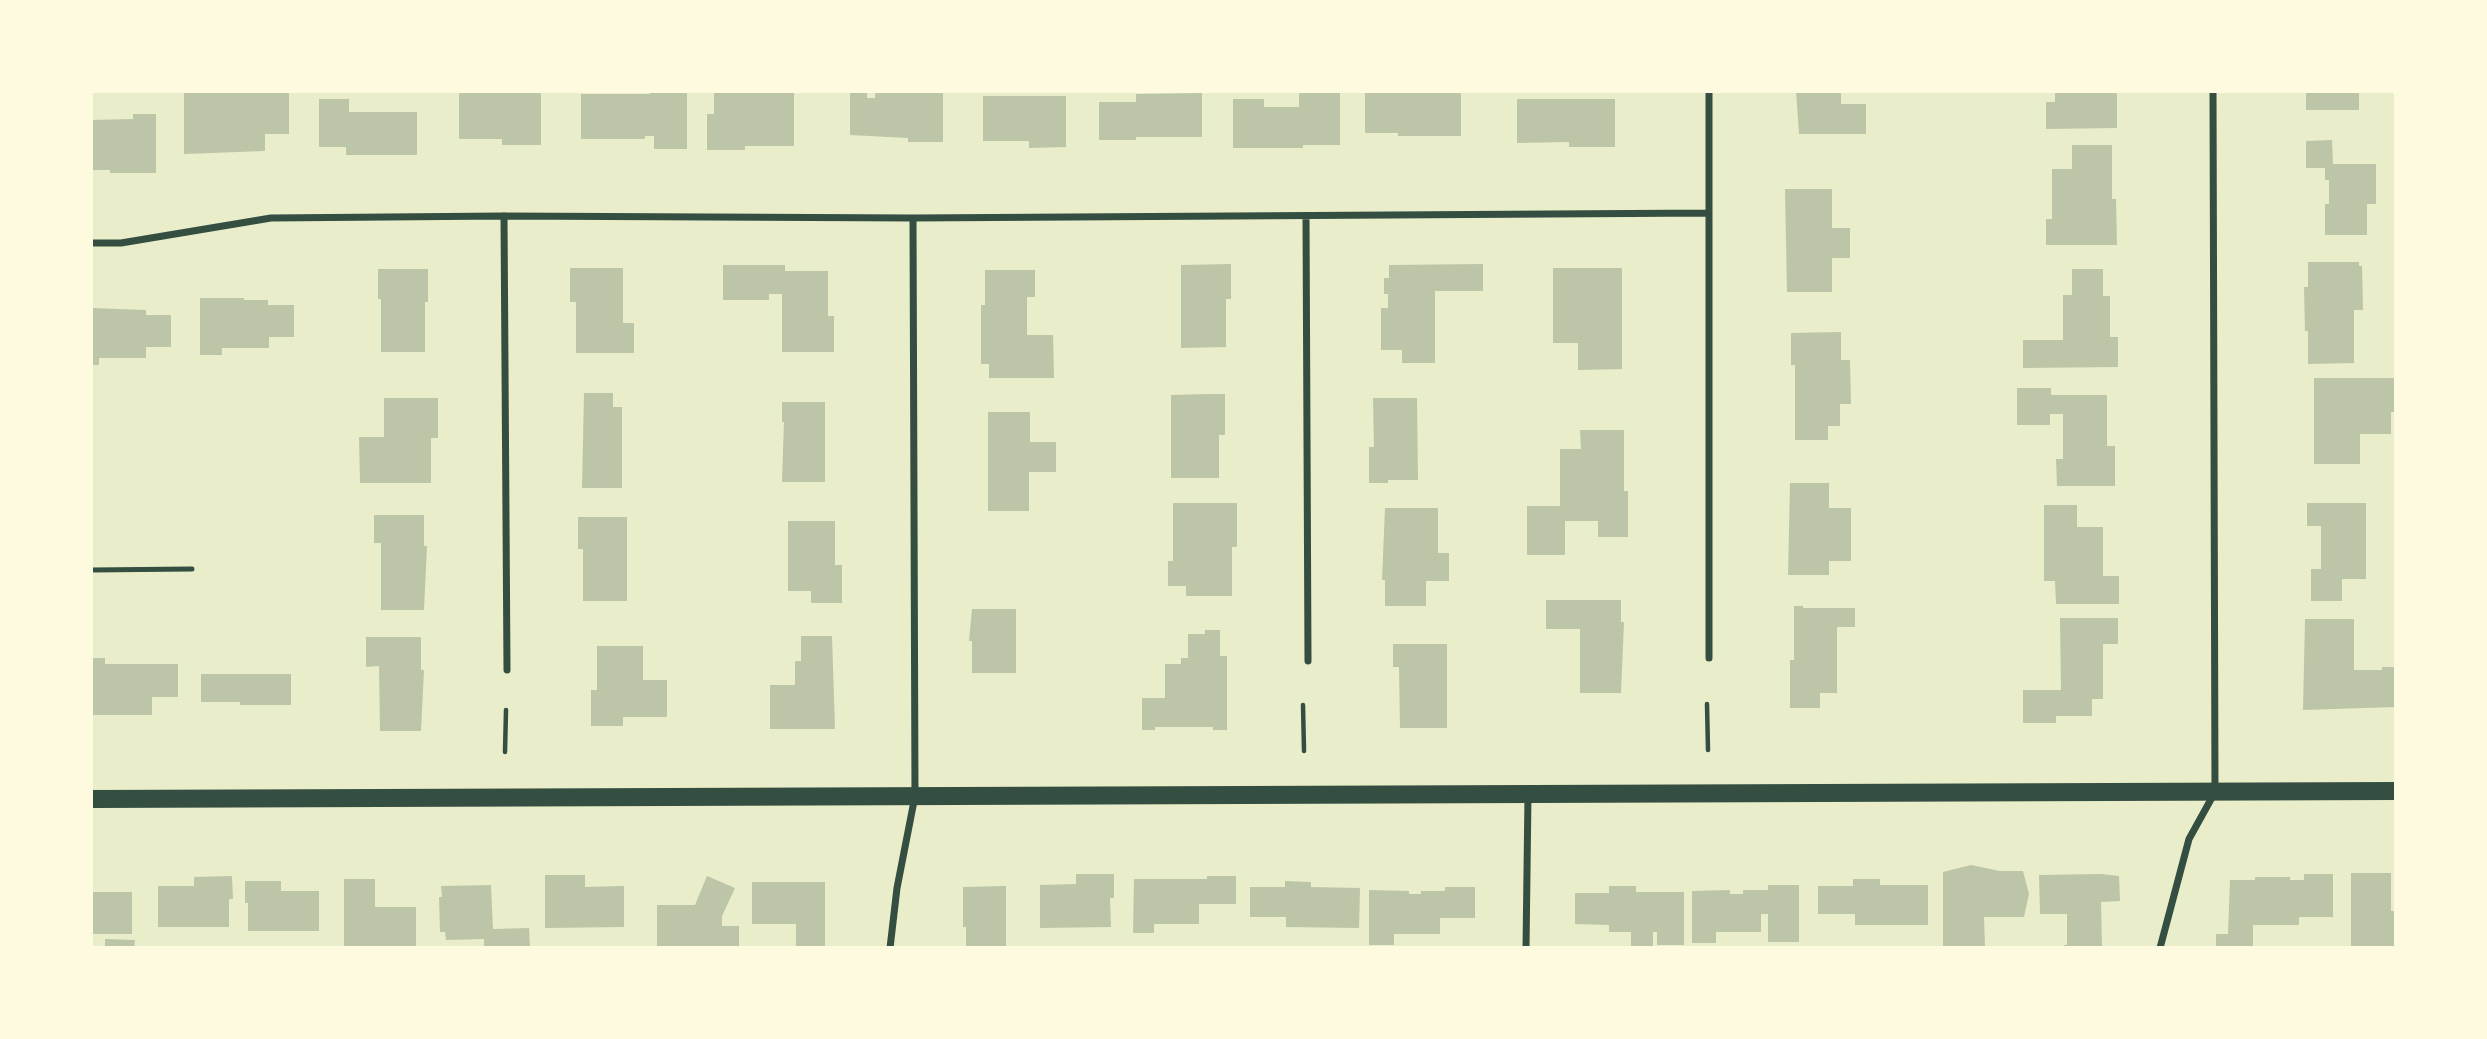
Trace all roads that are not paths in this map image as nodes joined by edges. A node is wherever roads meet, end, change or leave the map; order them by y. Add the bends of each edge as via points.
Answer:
1 (1709, 91) edge
2 (2213, 91) edge
3 (1709, 213) junction
4 (504, 216) junction
5 (1306, 216) junction
6 (913, 218) junction
7 (91, 243) edge
8 (192, 569) dead end
9 (91, 570) edge
10 (1709, 658) dead end
11 (1308, 661) dead end
12 (507, 670) dead end
13 (2396, 791) edge
14 (2215, 792) junction
15 (1528, 794) junction
16 (915, 796) junction
17 (91, 799) edge
18 (890, 948) edge
19 (1526, 948) edge
20 (2160, 948) edge

1 - 3 street
2 - 14 street
3 - 5 street
3 - 10 street
4 - 6 street
4 - 7 street via 271,218 121,243
4 - 12 street
5 - 6 street
5 - 11 street
6 - 16 street
8 - 9 lane
13 - 14 main road
14 - 15 main road
14 - 20 street via 2189,839
15 - 16 main road
15 - 19 street
16 - 17 main road
16 - 18 street

